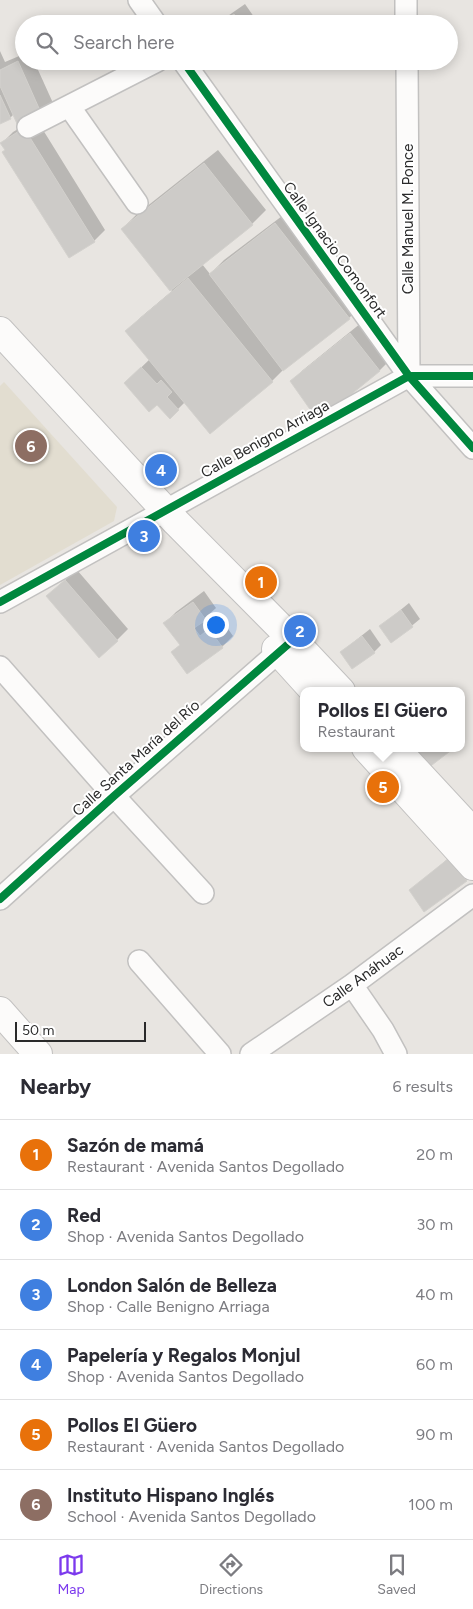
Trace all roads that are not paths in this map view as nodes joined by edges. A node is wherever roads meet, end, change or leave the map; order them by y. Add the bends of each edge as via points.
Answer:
1 (140, 0) edge
2 (406, 0) edge
3 (150, 15) edge
4 (406, 15) edge
5 (139, 70) edge
6 (189, 70) edge
7 (407, 70) edge
8 (69, 106) junction
9 (28, 127) dead end
10 (137, 203) dead end
11 (0, 331) edge
12 (0, 358) edge
13 (409, 376) junction
14 (473, 376) edge
15 (473, 448) edge
16 (157, 515) junction
17 (0, 602) edge
18 (285, 646) junction
19 (0, 667) edge
20 (311, 687) edge
21 (336, 687) edge
22 (370, 752) edge
23 (399, 752) edge
24 (114, 796) junction
25 (473, 832) edge
26 (473, 866) edge
27 (203, 893) dead end
28 (473, 895) edge
29 (0, 899) edge
30 (139, 961) dead end
31 (352, 985) junction
32 (0, 1011) edge
33 (38, 1054) edge
34 (220, 1054) edge
35 (251, 1054) edge
36 (396, 1054) edge

1 - 3 street
2 - 4 street
5 - 8 street
6 - 13 street, Calle Ignacio Comonfort
7 - 13 street, Calle Manuel M. Ponce
8 - 9 street
8 - 10 street
11 - 16 main road
12 - 16 main road
13 - 14 street, Calle Benigno Arriaga
13 - 15 street, Calle Ignacio Comonfort
13 - 16 street, Calle Benigno Arriaga
16 - 17 street, Calle Benigno Arriaga
16 - 18 main road
18 - 20 main road
18 - 21 main road
18 - 24 street, Calle Santa María del Río
19 - 24 street
22 - 26 main road
23 - 25 main road
24 - 27 street
24 - 29 street, Calle Santa María del Río
28 - 31 street, Calle Anáhuac
30 - 34 street
31 - 35 street, Calle Anáhuac
31 - 36 street
32 - 33 main road

